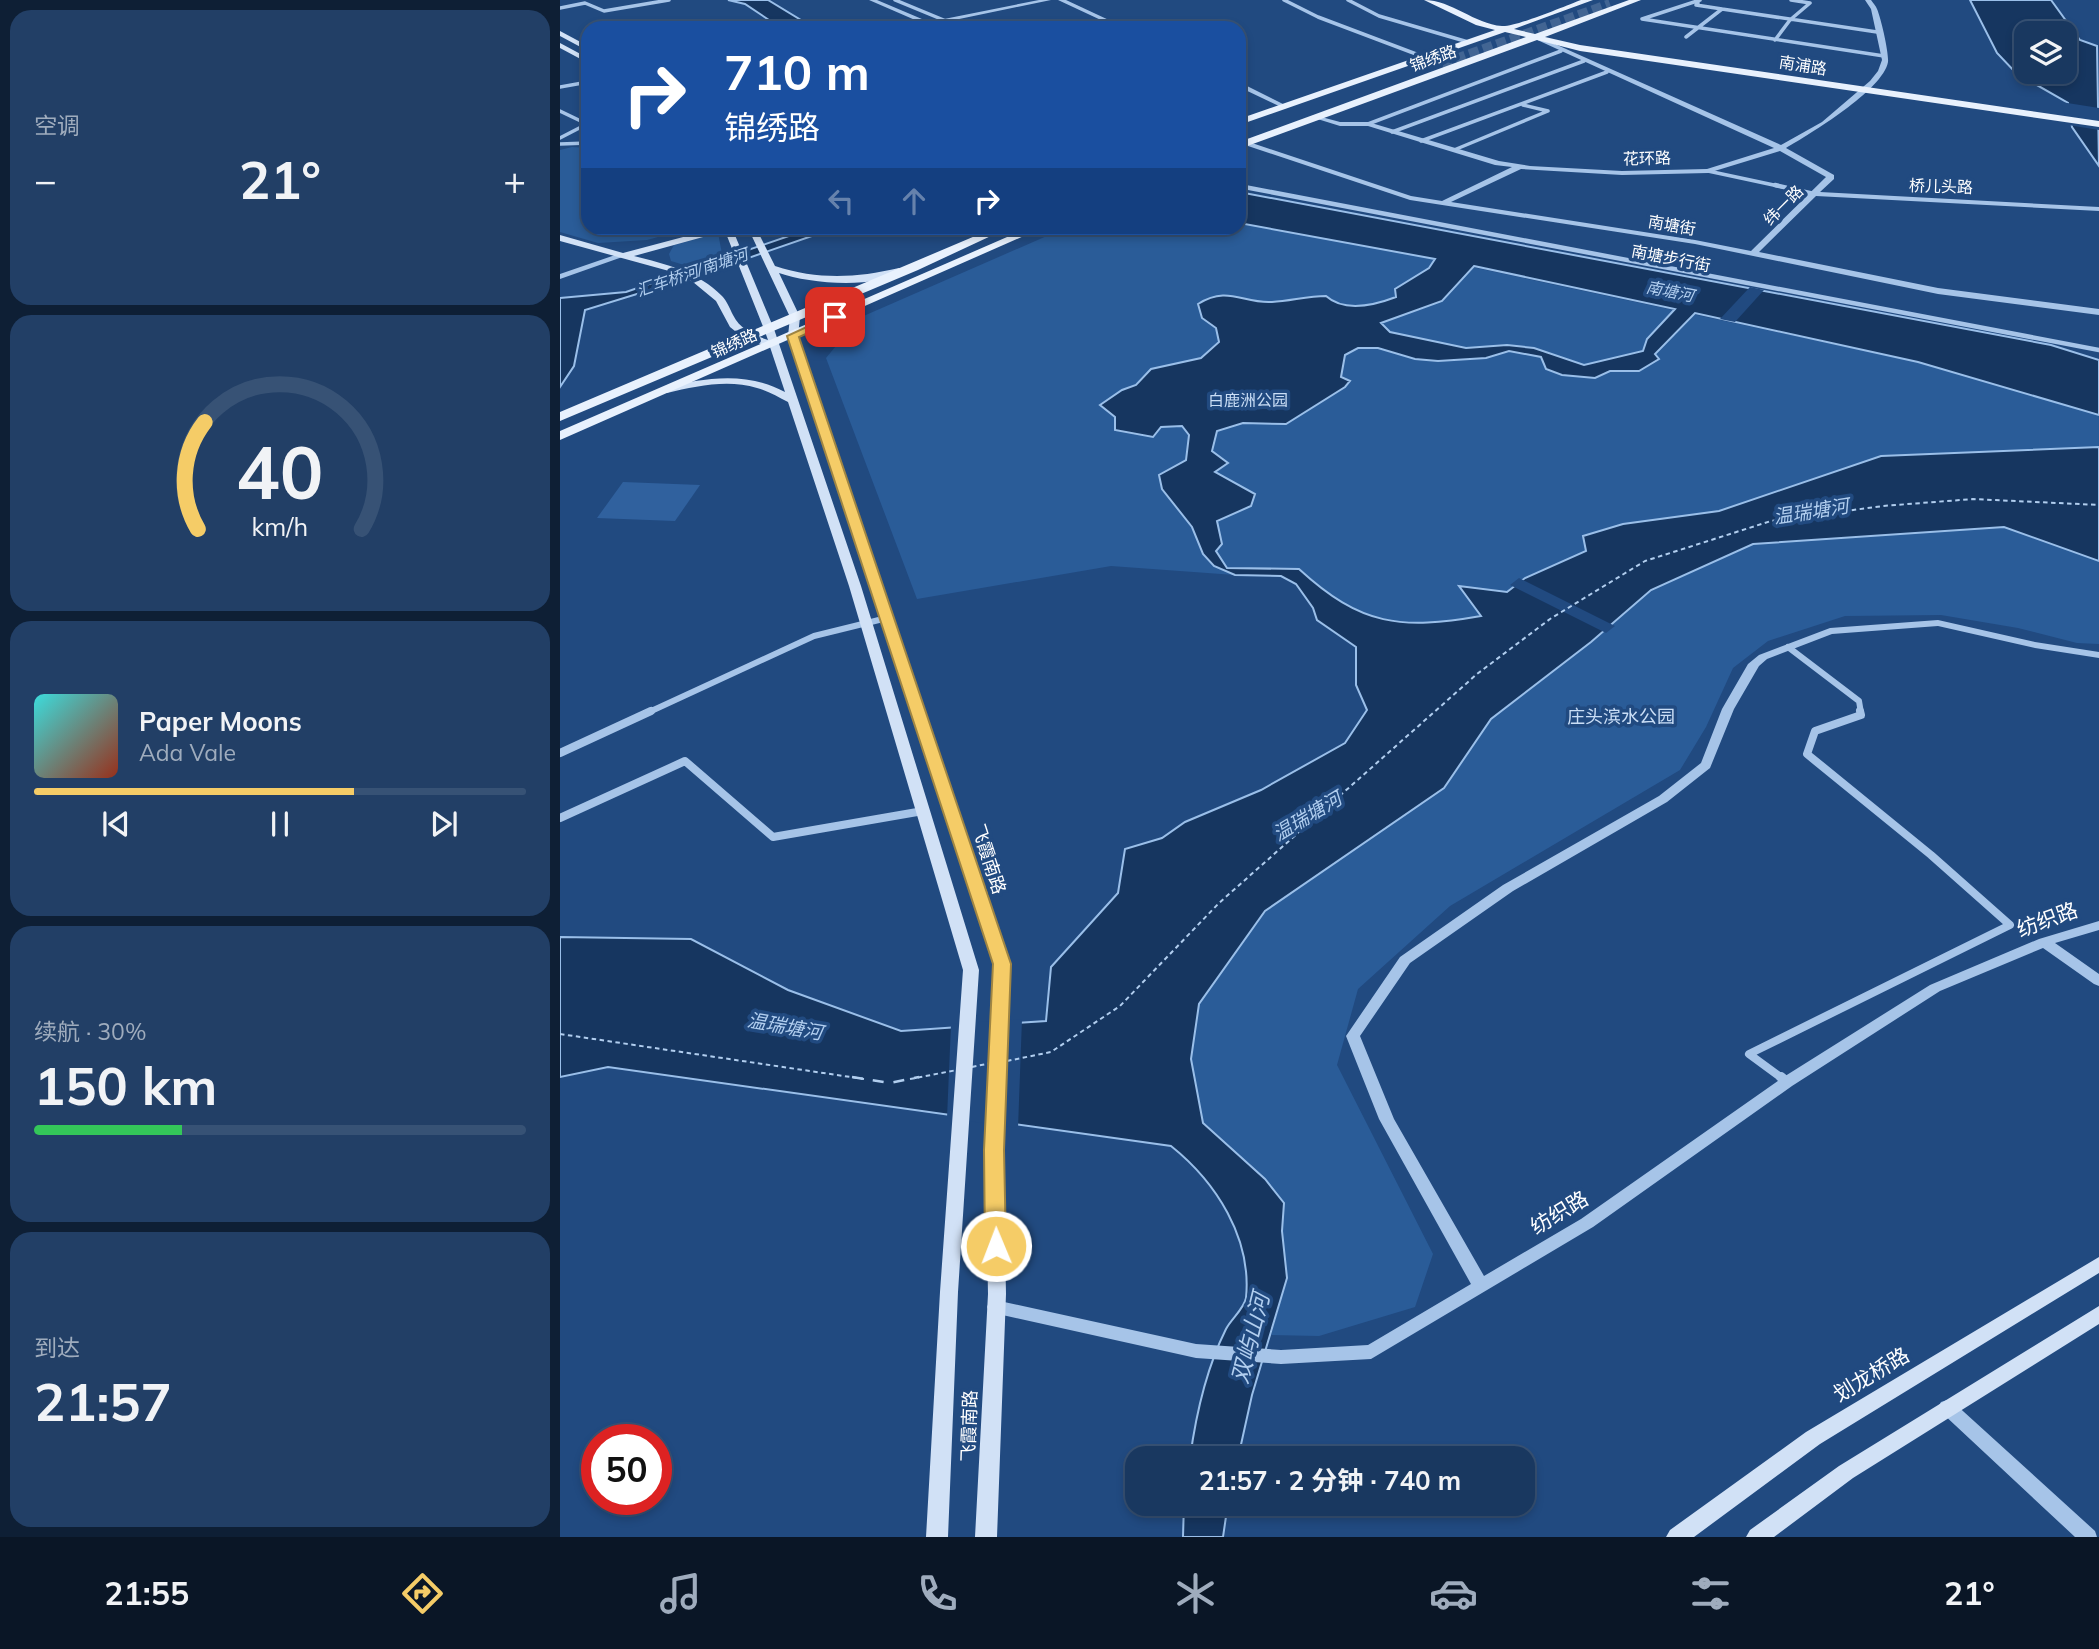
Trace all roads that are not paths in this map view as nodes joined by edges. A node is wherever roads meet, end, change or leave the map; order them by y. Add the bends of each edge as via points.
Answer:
1 (669, 0) edge
2 (872, 0) edge
3 (895, 0) edge
4 (1048, 0) edge
5 (1061, 0) edge
6 (1283, 0) edge
7 (1348, 0) edge
8 (1428, 0) edge
9 (1452, 0) edge
10 (1589, 0) edge
11 (1622, 0) edge
12 (1637, 0) edge
13 (1701, 0) edge
14 (1793, 0) edge
15 (1868, 0) edge
16 (1607, 2) edge
17 (560, 8) edge
18 (1722, 9) junction
19 (945, 20) junction
20 (1790, 20) junction
21 (922, 21) edge
22 (939, 21) edge
23 (1108, 21) edge
24 (1521, 24) junction
25 (1698, 28) junction
26 (1503, 30) junction
27 (1877, 32) junction
28 (560, 33) edge
29 (1546, 33) junction
30 (1535, 37) junction
31 (1686, 37) dead end
32 (1775, 40) junction
33 (1468, 42) junction
34 (581, 44) edge
35 (560, 45) edge
36 (1561, 51) junction
37 (1884, 56) junction
38 (581, 57) edge
39 (1434, 61) junction
40 (1584, 61) junction
41 (1607, 72) junction
42 (1872, 82) junction
43 (581, 84) edge
44 (560, 88) edge
45 (1246, 88) edge
46 (1861, 90) junction
47 (1521, 104) junction
48 (1283, 106) junction
49 (560, 111) edge
50 (2053, 113) junction
51 (2099, 115) edge
52 (1314, 117) junction
53 (1246, 119) edge
54 (581, 121) edge
55 (1368, 124) junction
56 (2099, 124) edge
57 (581, 127) edge
58 (1246, 127) edge
59 (1392, 132) junction
60 (560, 138) edge
61 (1246, 139) edge
62 (1246, 140) edge
63 (1421, 141) junction
64 (560, 144) edge
65 (581, 144) edge
66 (1246, 144) edge
67 (1781, 148) junction
68 (1454, 150) junction
69 (1520, 166) junction
70 (1708, 171) junction
71 (1246, 187) edge
72 (1814, 194) junction
73 (1441, 204) junction
74 (2099, 209) edge
75 (707, 235) edge
76 (730, 235) edge
77 (755, 235) edge
78 (987, 235) edge
79 (1019, 235) edge
80 (560, 238) edge
81 (673, 243) junction
82 (1754, 254) junction
83 (624, 255) junction
84 (767, 262) junction
85 (914, 268) junction
86 (673, 270) junction
87 (560, 277) edge
88 (2099, 312) edge
89 (795, 317) junction
90 (769, 329) junction
91 (793, 336) junction
92 (749, 337) junction
93 (771, 344) junction
94 (2099, 351) edge
95 (665, 390) junction
96 (790, 399) junction
97 (560, 417) edge
98 (560, 436) edge
99 (887, 618) junction
100 (866, 623) junction
101 (1788, 647) junction
102 (2099, 655) edge
103 (560, 753) edge
104 (923, 811) junction
105 (560, 818) edge
106 (2099, 925) edge
107 (2043, 942) junction
108 (2099, 981) edge
109 (1787, 1082) junction
110 (2099, 1264) edge
111 (1479, 1284) junction
112 (995, 1307) junction
113 (2099, 1314) edge
114 (1947, 1408) junction
115 (937, 1537) edge
116 (986, 1537) edge
117 (1677, 1537) edge
118 (1757, 1537) edge
119 (2088, 1537) edge

1 - 17 street via 604,11 585,3
2 - 21 street
3 - 19 street
4 - 19 street
5 - 23 street
6 - 39 street via 1313,17 1386,39
7 - 33 street via 1379,16
8 - 26 main road, 南浦路
9 - 24 main road, 南浦路 via 1484,15
10 - 24 main road, 锦绣路
11 - 16 main road
12 - 29 main road, 锦绣路
13 - 18 street via 1696,5
13 - 25 street via 1642,19
14 - 20 street via 1810,3
15 - 27 street
18 - 20 street
18 - 25 street
19 - 22 street
20 - 27 street
20 - 32 street
24 - 26 main road, 锦绣路
24 - 29 main road, 南浦路
25 - 31 street
25 - 32 street
26 - 30 main road, 南浦路
26 - 33 main road, 锦绣路
27 - 37 street
28 - 34 main road
29 - 30 main road, 锦绣路
29 - 42 main road, 南浦路
30 - 36 street
30 - 46 main road, 南浦路 via 1580,48
30 - 52 main road, 锦绣路
32 - 37 street
33 - 39 main road, 锦绣路
35 - 38 main road
36 - 40 street
36 - 55 street
37 - 42 street, 花环路 via 1881,71
39 - 48 main road, 锦绣路
39 - 58 main road, 锦绣路
39 - 61 main road, 锦绣路 via 1279,120
40 - 41 street
40 - 59 street
41 - 47 street
41 - 67 street
42 - 46 street, 花环路
42 - 50 main road, 南浦路
43 - 44 street
45 - 48 street
46 - 50 main road, 南浦路
46 - 67 street, 花环路 via 1824,123
47 - 63 street
47 - 68 street via 1548,111
48 - 53 main road, 锦绣路
49 - 54 street
50 - 51 main road, 南浦路
50 - 56 main road, 南浦路
52 - 55 street, 花环路 via 1340,124
52 - 62 main road, 锦绣路
55 - 59 street, 花环路
57 - 60 street
59 - 63 street, 花环路
63 - 68 street, 花环路
64 - 65 street
66 - 73 street, 南塘街
67 - 70 street, 花环路
67 - 72 street, 纬一路 via 1831,177
68 - 69 street, 花环路
69 - 70 street, 花环路 via 1622,173
69 - 73 street
70 - 72 street
71 - 94 street, 南塘步行街
72 - 74 street, 桥儿头路
72 - 82 street, 纬一路
73 - 82 street, 南塘街
75 - 81 main road
76 - 90 main road, 飞霞南路
77 - 84 main road
78 - 85 main road, 锦绣路
79 - 91 main road, 锦绣路
80 - 83 main road
81 - 83 main road
81 - 86 main road via 666,252
82 - 88 street, 南塘街 via 1938,291
83 - 86 main road
83 - 87 street
84 - 85 main road via 802,279 826,282 858,281
84 - 89 main road
85 - 89 main road, 锦绣路
86 - 92 main road via 696,280 720,299 728,320
89 - 90 main road, 锦绣路
89 - 91 main road, 飞霞南路
90 - 92 main road, 锦绣路
90 - 93 main road, 飞霞南路
91 - 93 main road, 锦绣路
91 - 99 main road, 飞霞南路
92 - 93 main road
92 - 97 main road, 锦绣路
93 - 95 main road, 锦绣路
93 - 96 main road, 飞霞南路
95 - 96 main road via 705,380 738,379 766,385
95 - 98 main road, 锦绣路
96 - 100 main road, 飞霞南路
99 - 100 street
99 - 112 main road, 飞霞南路 via 1002,964 994,1150
100 - 103 street via 814,636
100 - 104 main road, 飞霞南路
101 - 102 street via 1830,631 1938,623
101 - 109 street via 1859,701 1861,715 1815,731 1807,754 2010,925 1749,1054
101 - 111 street via 1754,664 1728,709 1706,765 1663,799 1508,888 1405,960 1353,1036 1387,1119
104 - 105 street via 773,837 685,761
104 - 115 main road, 飞霞南路 via 971,970
106 - 107 street, 纺织路
107 - 108 street
107 - 109 street, 纺织路 via 1935,988
109 - 111 street, 纺织路 via 1587,1223
110 - 117 main road, 划龙桥路 via 1813,1438
111 - 112 street, 纺织路 via 1371,1352 1281,1357 1196,1351
112 - 116 main road, 飞霞南路
113 - 114 main road
114 - 118 main road via 1846,1472
114 - 119 street

